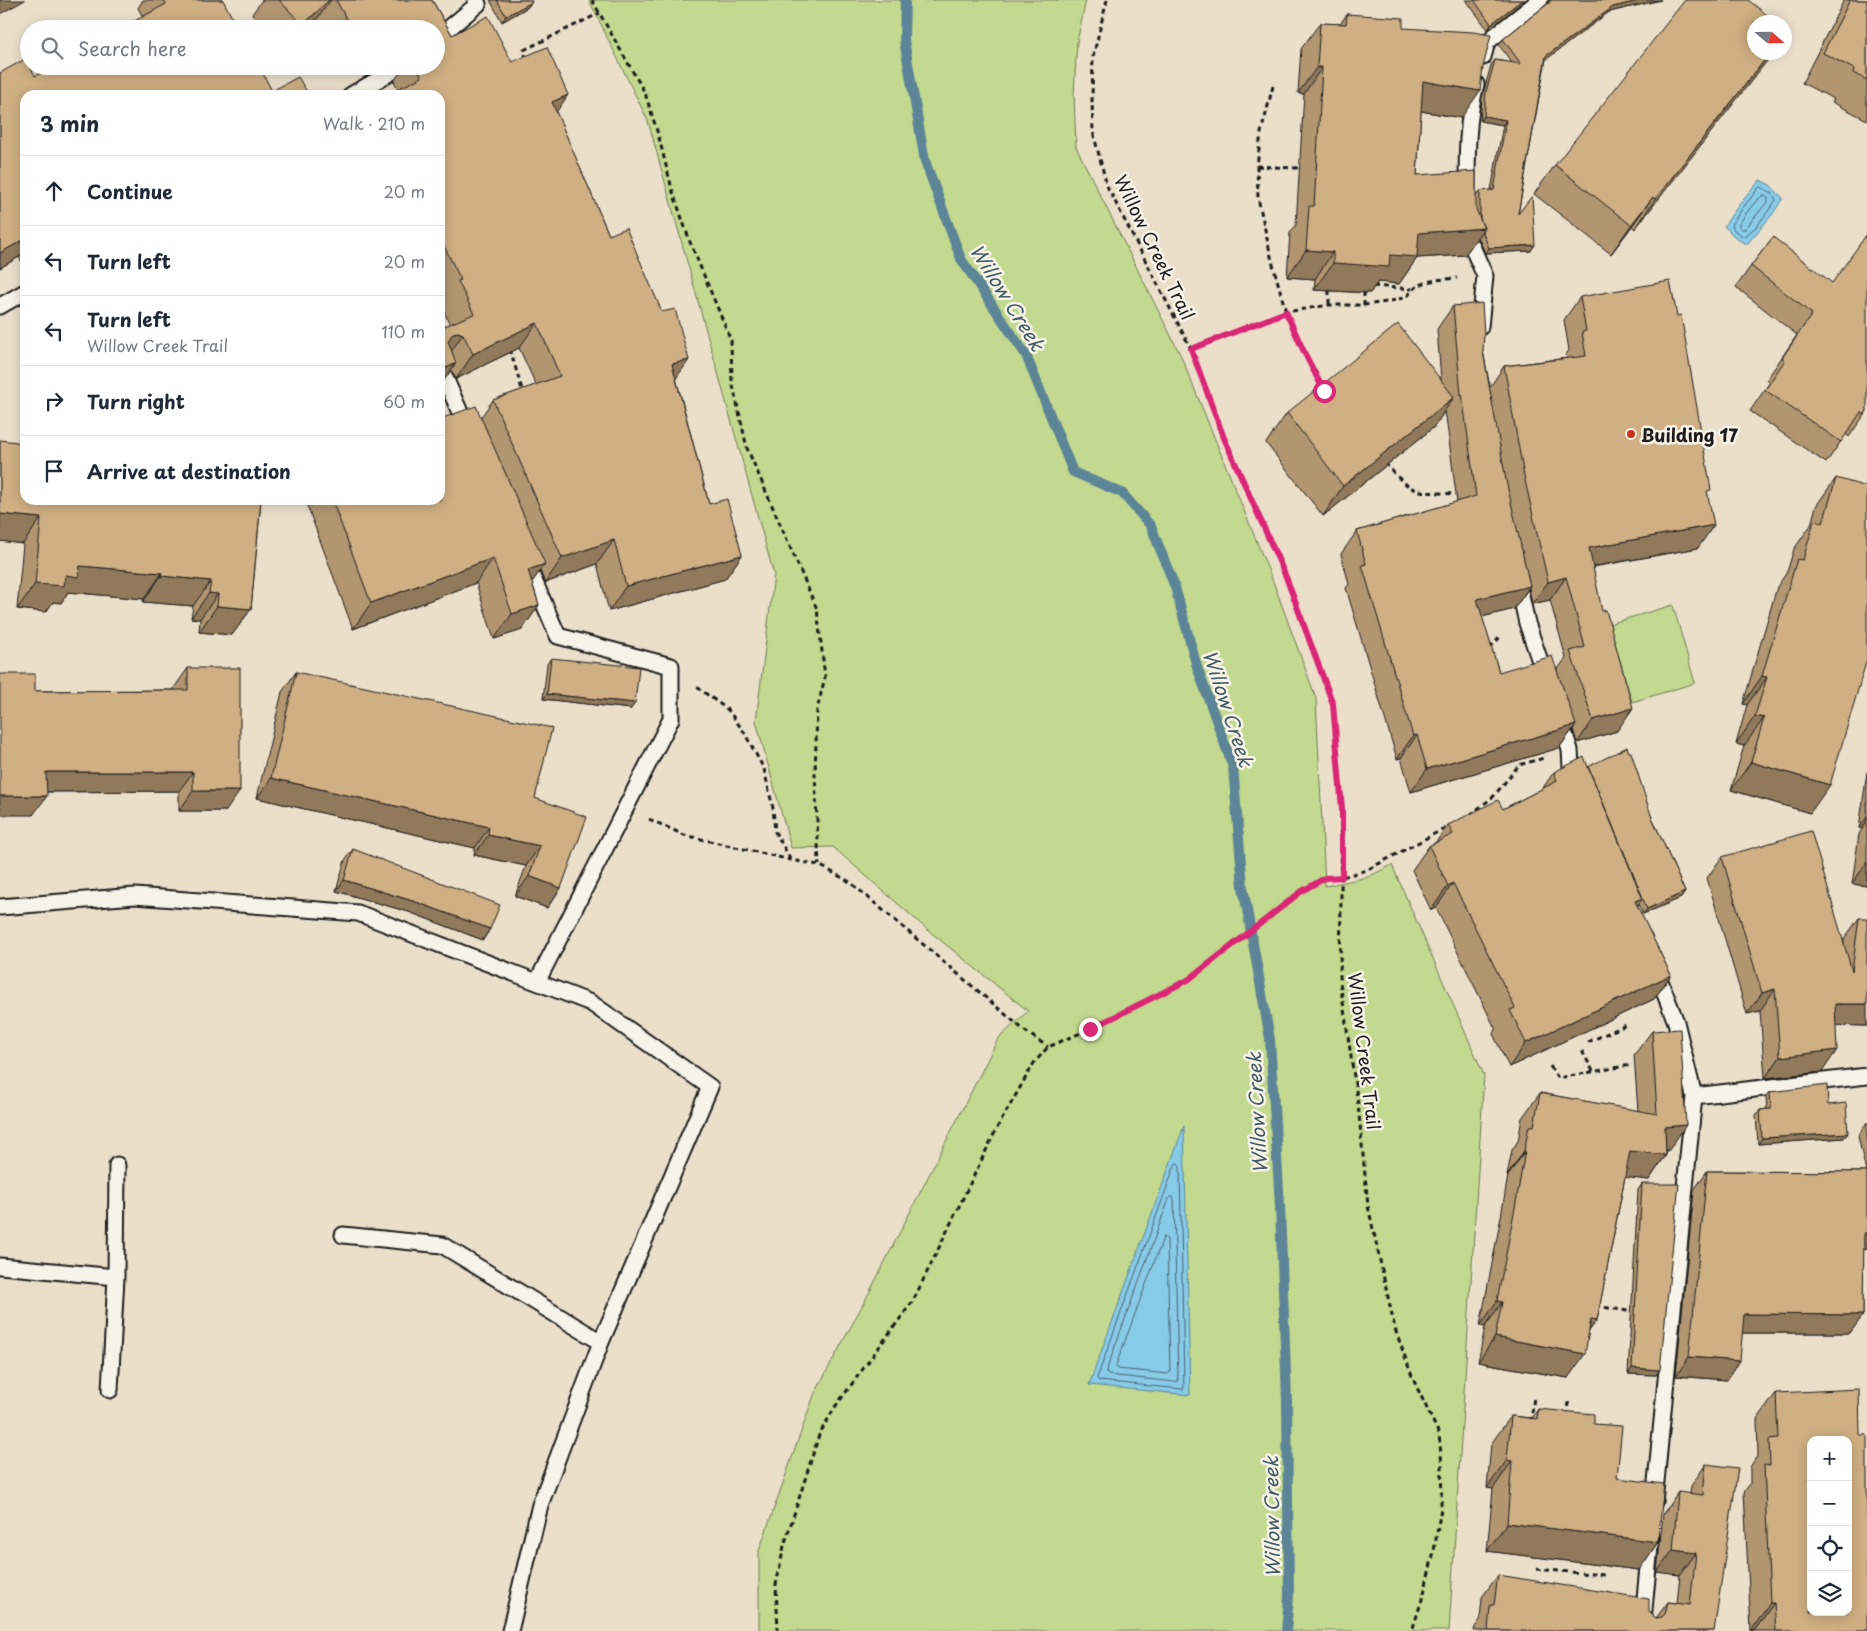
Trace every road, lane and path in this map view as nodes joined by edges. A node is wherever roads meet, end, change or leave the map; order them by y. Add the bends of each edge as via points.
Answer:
1 (476, 0) edge
2 (592, 0) edge
3 (1107, 0) edge
4 (1540, 0) edge
5 (600, 14) junction
6 (445, 32) edge
7 (519, 62) edge
8 (386, 75) edge
9 (1273, 86) dead end
10 (360, 90) edge
11 (1257, 166) junction
12 (1311, 166) dead end
13 (1462, 278) dead end
14 (1370, 286) edge
15 (1412, 289) junction
16 (1329, 290) edge
17 (1364, 292) edge
18 (20, 295) edge
19 (1329, 304) junction
20 (1364, 305) junction
21 (0, 306) edge
22 (1286, 312) junction
23 (1479, 343) edge
24 (510, 348) edge
25 (1191, 349) junction
26 (445, 377) edge
27 (1324, 391) edge
28 (523, 395) edge
29 (476, 447) edge
30 (1378, 456) edge
31 (1454, 494) dead end
32 (519, 546) edge
33 (1514, 567) edge
34 (1500, 637) dead end
35 (1490, 649) edge
36 (672, 666) junction
37 (1552, 756) edge
38 (1583, 794) edge
39 (626, 807) junction
40 (1470, 823) edge
41 (1451, 824) edge
42 (1436, 833) junction
43 (1438, 839) edge
44 (791, 860) junction
45 (819, 865) junction
46 (1342, 877) junction
47 (0, 907) edge
48 (1650, 955) edge
49 (537, 982) junction
50 (1626, 1025) edge
51 (1588, 1042) edge
52 (1048, 1047) junction
53 (1582, 1051) edge
54 (1631, 1065) dead end
55 (1550, 1066) edge
56 (1593, 1071) junction
57 (1867, 1076) edge
58 (1694, 1096) junction
59 (117, 1165) dead end
60 (343, 1235) dead end
61 (0, 1266) edge
62 (116, 1277) junction
63 (1590, 1305) edge
64 (1628, 1311) dead end
65 (600, 1342) junction
66 (110, 1390) dead end
67 (1534, 1396) dead end
68 (1569, 1402) dead end
69 (1567, 1418) edge
70 (1530, 1431) edge
71 (1536, 1569) edge
72 (1604, 1575) edge
73 (510, 1631) edge
74 (778, 1631) edge
75 (1412, 1631) edge
76 (1642, 1631) edge

1 - 6 lane via 478,4
2 - 5 path
3 - 25 path, Willow Creek Trail via 1093,57 1093,132 1107,186
4 - 23 lane via 1487,42 1473,96 1467,153 1468,235 1485,276
5 - 7 path via 524,50 528,58
5 - 45 path via 645,93 687,234 731,340 732,381 747,448 817,609 825,677 816,710
8 - 10 lane
9 - 11 path via 1261,133
11 - 12 path
11 - 22 path via 1258,198
13 - 15 path via 1422,282
14 - 15 path
15 - 20 path via 1407,297
16 - 19 path
17 - 20 path
18 - 21 lane
19 - 20 path
19 - 22 path
22 - 25 path
22 - 27 path
24 - 28 path
25 - 46 path, Willow Creek Trail via 1224,438 1286,577 1333,704 1342,809
26 - 29 lane
30 - 31 path via 1410,489
32 - 36 lane via 558,636
33 - 38 lane via 1527,623 1570,750 1571,767
34 - 35 path
36 - 39 lane via 671,719
36 - 44 path via 728,710 744,732 764,770 775,832
37 - 40 path via 1520,765 1492,797 1467,816
39 - 44 path via 684,835
39 - 49 lane
41 - 42 path
42 - 43 path
42 - 46 path via 1367,870
44 - 45 path
45 - 52 path via 850,882
46 - 52 path via 1325,878 1302,891 1188,980
46 - 75 path, Willow Creek Trail via 1340,982 1358,1104 1368,1206 1395,1329 1438,1434 1442,1465 1441,1508 1434,1551
47 - 49 lane via 134,896 358,913
48 - 58 lane via 1676,1022
49 - 65 lane via 591,1003 710,1087
50 - 51 path
52 - 74 path via 1034,1063 997,1128 914,1301 835,1408 819,1435 784,1546 776,1586
53 - 56 path
54 - 56 path
55 - 56 path via 1558,1078
57 - 58 lane
58 - 76 lane
59 - 62 lane
60 - 65 lane via 442,1245
61 - 62 lane
62 - 66 lane
63 - 64 path
65 - 73 lane via 540,1505
67 - 70 path
68 - 69 path
71 - 72 path

